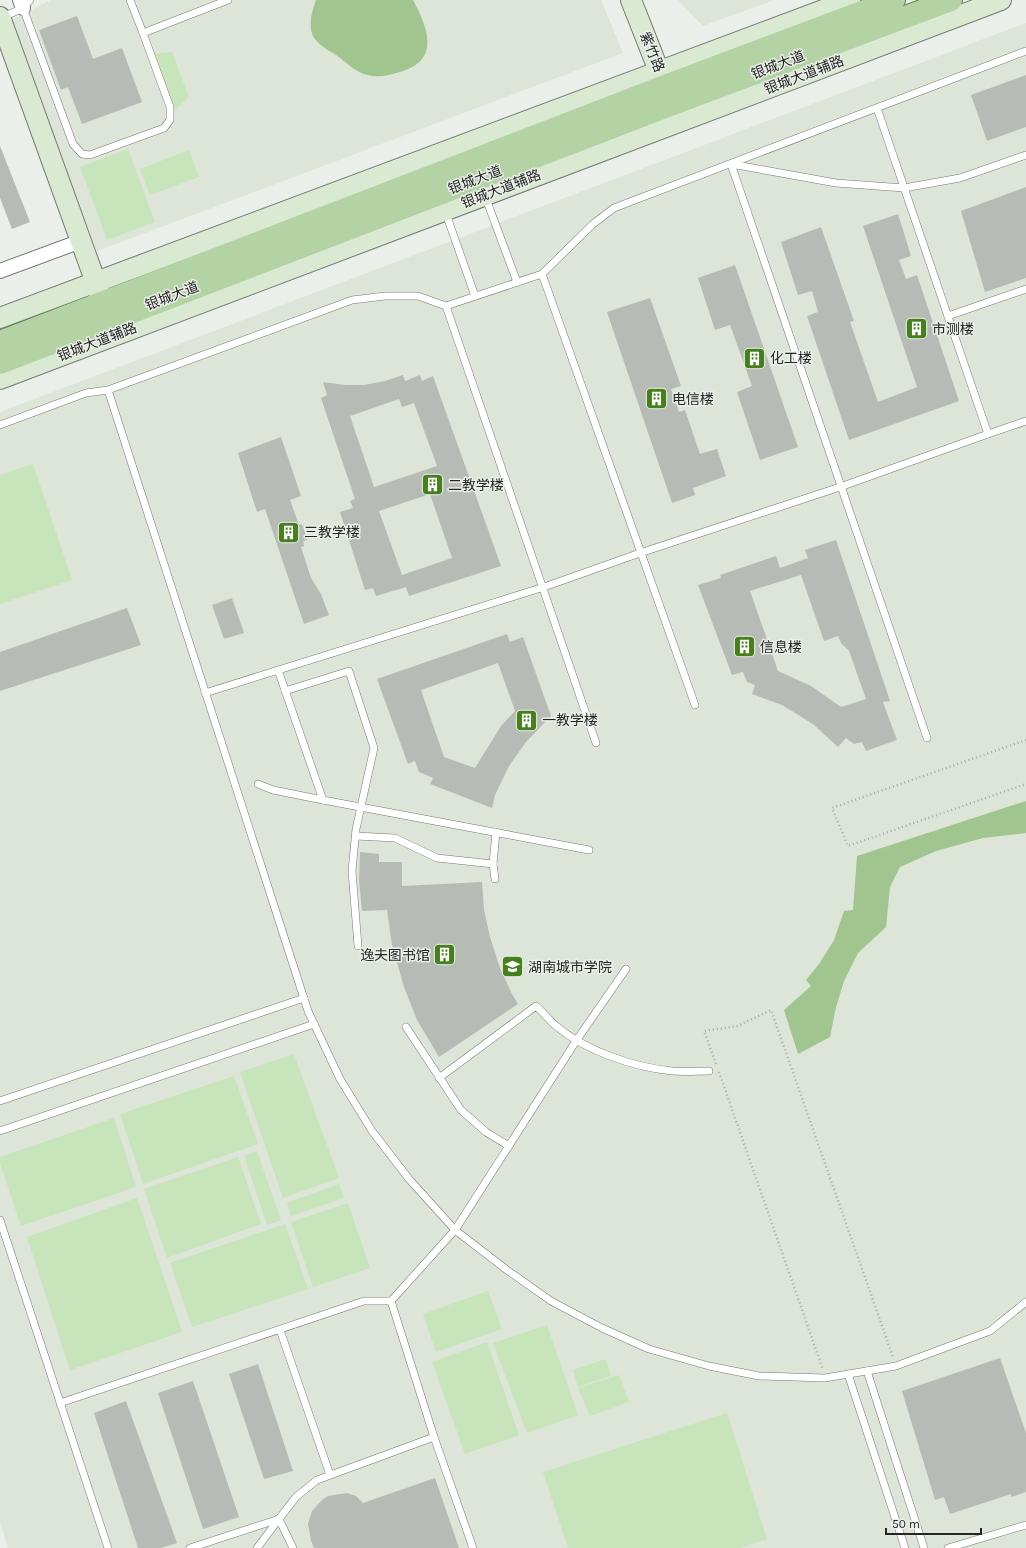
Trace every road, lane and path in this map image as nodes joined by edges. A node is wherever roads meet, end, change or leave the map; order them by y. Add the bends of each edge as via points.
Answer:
1 (130, 0) edge
2 (228, 0) edge
3 (631, 0) edge
4 (850, 0) edge
5 (894, 0) edge
6 (951, 0) edge
7 (1001, 0) edge
8 (24, 3) edge
9 (0, 18) edge
10 (143, 33) junction
11 (1026, 51) edge
12 (666, 87) junction
13 (877, 108) junction
14 (1026, 155) edge
15 (731, 164) junction
16 (479, 179) junction
17 (904, 188) junction
18 (439, 194) junction
19 (81, 241) junction
20 (0, 271) edge
21 (542, 274) junction
22 (96, 282) junction
23 (517, 282) junction
24 (1026, 289) edge
25 (476, 296) junction
26 (446, 306) junction
27 (107, 311) junction
28 (948, 316) junction
29 (0, 318) edge
30 (0, 342) edge
31 (0, 363) edge
32 (0, 379) edge
33 (108, 390) junction
34 (1026, 421) edge
35 (0, 425) edge
36 (988, 434) junction
37 (840, 487) junction
38 (640, 553) junction
39 (544, 587) junction
40 (278, 670) junction
41 (285, 691) junction
42 (206, 693) junction
43 (694, 705) dead end
44 (927, 738) dead end
45 (1026, 740) edge
46 (596, 743) dead end
47 (258, 784) dead end
48 (1026, 784) edge
49 (323, 800) junction
50 (361, 807) junction
51 (496, 832) junction
52 (356, 836) junction
53 (589, 850) dead end
54 (493, 864) junction
55 (495, 879) dead end
56 (358, 946) dead end
57 (626, 969) dead end
58 (304, 998) junction
59 (314, 1024) junction
60 (406, 1027) dead end
61 (576, 1041) junction
62 (709, 1070) dead end
63 (439, 1078) junction
64 (0, 1101) edge
65 (0, 1131) edge
66 (508, 1146) junction
67 (0, 1220) edge
68 (455, 1230) junction
69 (391, 1301) junction
70 (1026, 1302) edge
71 (280, 1330) junction
72 (896, 1366) junction
73 (867, 1371) junction
74 (848, 1374) junction
75 (825, 1378) junction
76 (60, 1403) junction
77 (434, 1437) junction
78 (330, 1475) junction
79 (279, 1519) junction
80 (1026, 1525) edge
81 (108, 1548) edge
82 (190, 1548) edge
83 (257, 1548) edge
84 (293, 1548) edge
85 (473, 1548) edge
86 (905, 1548) edge
87 (924, 1548) edge
88 (948, 1548) edge

1 - 10 lane
2 - 10 lane
3 - 12 street, 紫竹路
4 - 12 street
5 - 12 main road, 银城大道
6 - 12 main road, 银城大道
7 - 32 street, 银城大道辅路
8 - 9 lane
8 - 10 lane via 73,144 82,154 90,155 164,128 170,120 170,107
9 - 19 street
11 - 13 lane
12 - 16 main road, 银城大道
12 - 22 street
12 - 27 main road, 银城大道
13 - 15 lane
13 - 17 lane
14 - 17 lane via 960,178
15 - 17 lane via 836,183
15 - 21 lane via 614,208 593,224
15 - 37 lane
16 - 18 main road, 银城大道
16 - 23 lane
17 - 28 lane
18 - 25 lane
18 - 27 main road, 银城大道
19 - 20 street
19 - 22 street
21 - 23 lane
21 - 38 lane
22 - 27 street
22 - 29 street
23 - 25 lane
24 - 28 lane
25 - 26 lane
26 - 33 lane via 418,296 352,300
26 - 39 lane
27 - 30 main road, 银城大道
27 - 31 main road, 银城大道
28 - 36 lane
33 - 35 lane via 86,393
33 - 42 lane
34 - 36 lane
36 - 37 lane
37 - 38 lane
37 - 44 lane
38 - 39 lane
38 - 43 lane
39 - 40 lane
39 - 46 lane
40 - 41 lane
40 - 42 lane
41 - 49 lane
41 - 50 lane via 349,671 374,748
42 - 58 lane
45 - 48 path via 832,808 848,846
47 - 49 lane via 273,790
49 - 50 lane
50 - 51 lane
50 - 52 lane
51 - 53 lane
51 - 54 lane
52 - 54 lane via 395,838 437,858
52 - 56 lane via 352,871
54 - 55 lane
57 - 61 lane
58 - 59 lane
58 - 64 lane
59 - 65 lane
59 - 68 lane via 340,1079 372,1131 409,1179
60 - 63 lane
61 - 62 lane via 642,1067 673,1071
61 - 63 lane via 536,1006
61 - 66 lane
63 - 66 lane via 461,1110 486,1132
66 - 68 lane
67 - 76 lane
68 - 69 lane
68 - 75 lane via 551,1301 649,1349 709,1366 759,1376
69 - 71 lane via 364,1301
69 - 77 lane
70 - 72 lane via 990,1331
71 - 76 lane
71 - 78 lane
72 - 73 lane
72 - 75 path via 771,1010 738,1026 704,1031
73 - 74 lane
73 - 87 lane
74 - 75 lane
74 - 86 lane
76 - 81 lane
77 - 78 lane
77 - 85 lane
78 - 79 lane via 317,1480 296,1496
79 - 82 lane
79 - 83 lane
79 - 84 lane
80 - 88 lane

